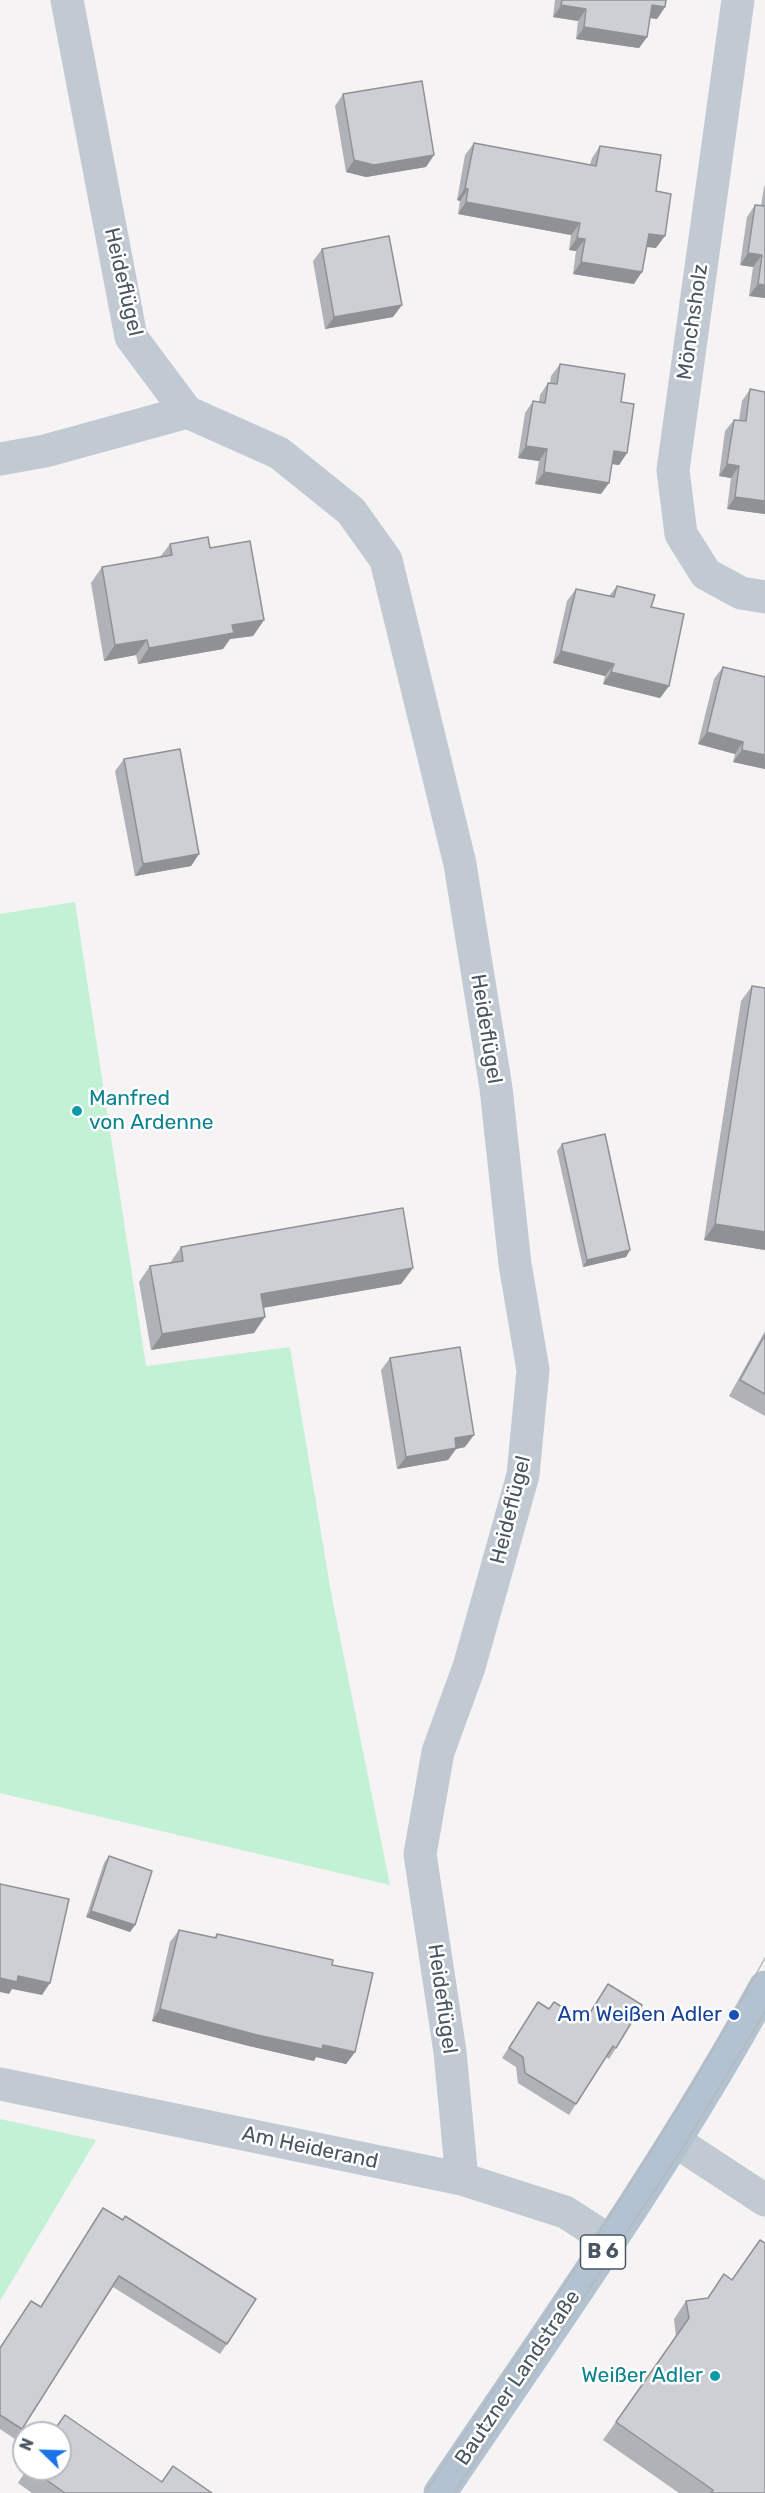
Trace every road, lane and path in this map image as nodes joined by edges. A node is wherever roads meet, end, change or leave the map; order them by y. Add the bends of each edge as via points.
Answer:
1 (67, 0) edge
2 (738, 0) edge
3 (187, 412) junction
4 (0, 459) edge
5 (765, 597) edge
6 (765, 1987) edge
7 (0, 2084) edge
8 (675, 2141) junction
9 (462, 2179) junction
10 (765, 2200) edge
11 (610, 2241) junction
12 (440, 2493) edge

1 - 3 street, Heideflügel via 131,338
2 - 5 street, Mönchsholz via 673,470 681,534 706,574 741,593
3 - 4 street via 45,451
3 - 9 street, Heideflügel via 279,453 351,511 386,560 459,864 496,1088 515,1264 533,1370 523,1475 469,1667 438,1752 420,1854 450,2052
6 - 8 main road, Bautzner Landstraße / B 6
7 - 9 street, Am Heiderand
8 - 10 street
8 - 11 main road, Bautzner Landstraße / B 6
9 - 11 street, Am Heiderand via 566,2212
11 - 12 main road, Bautzner Landstraße / B 6

